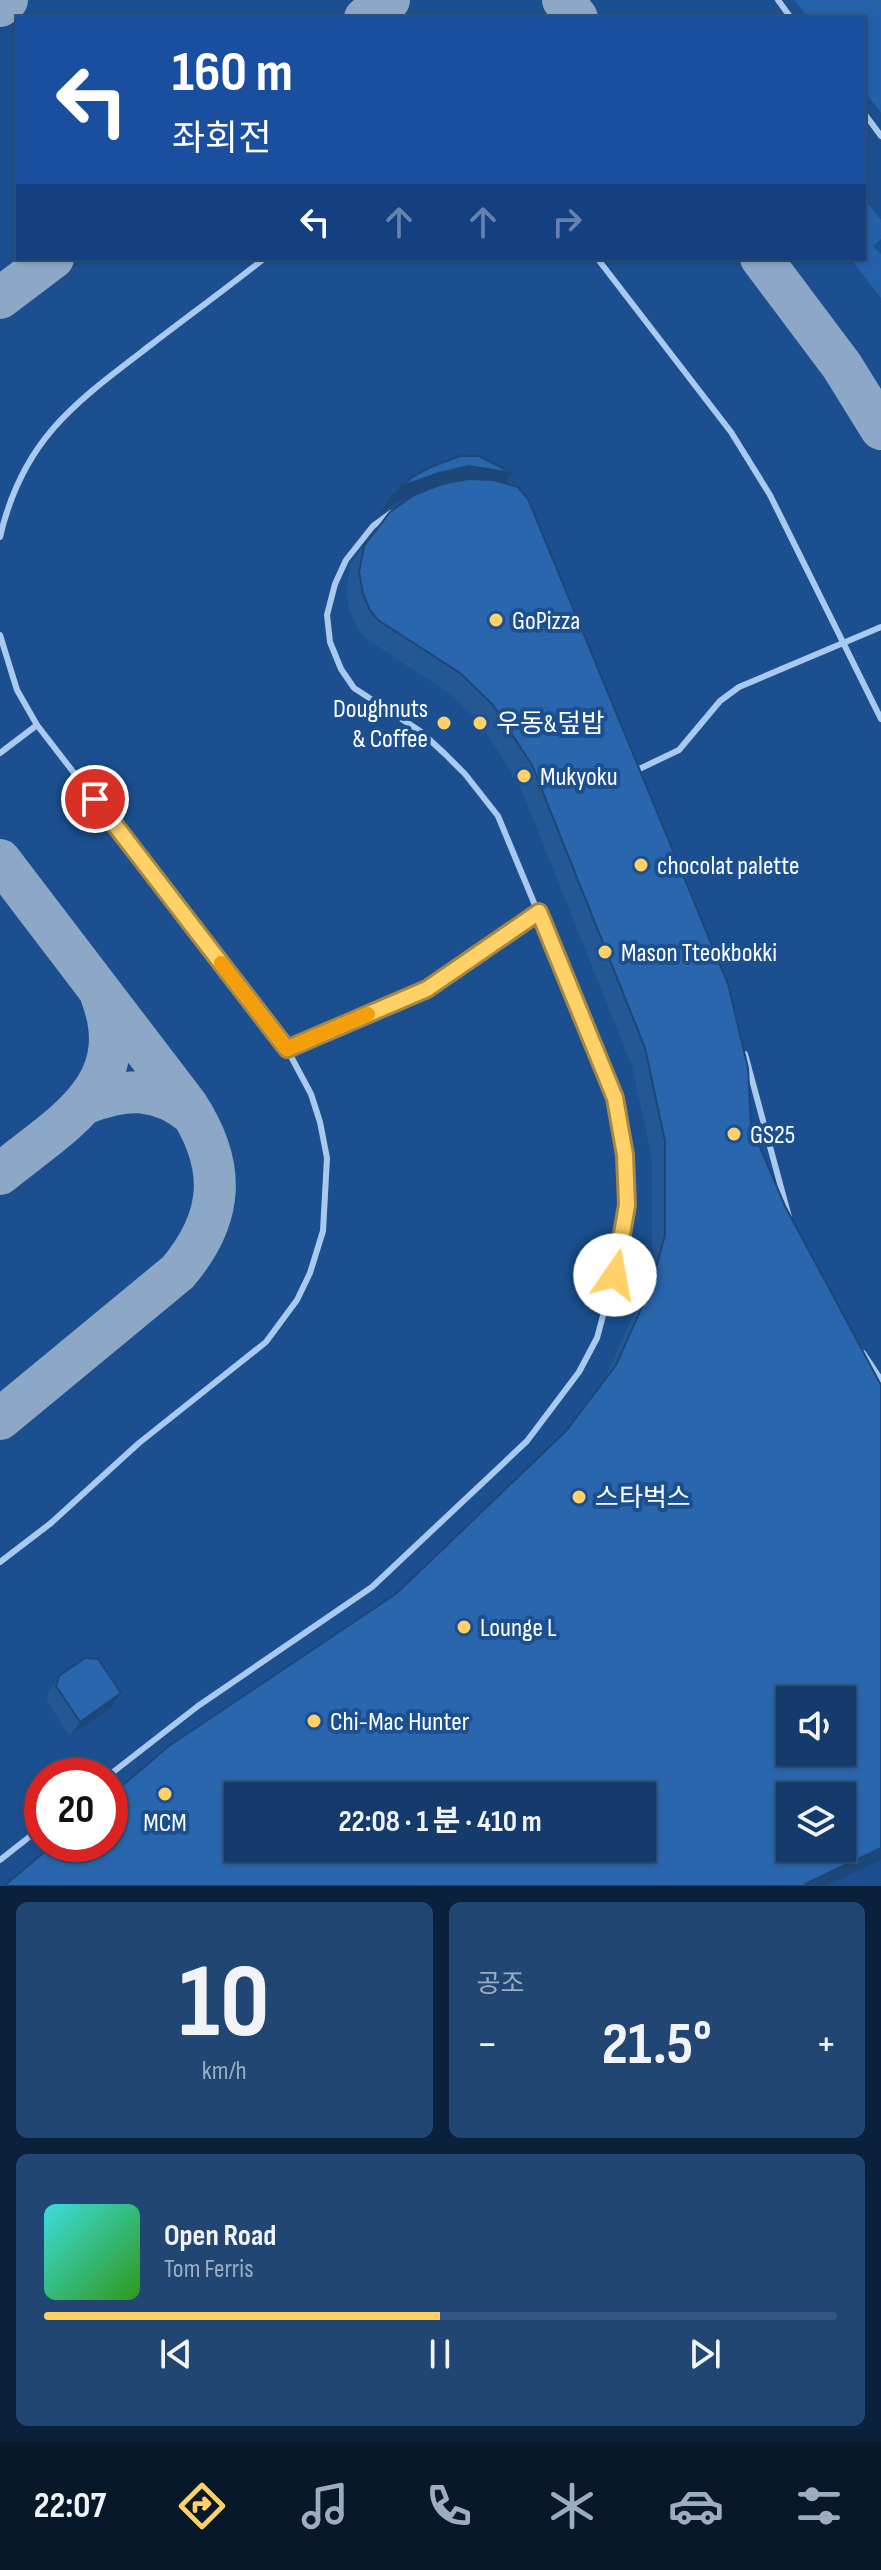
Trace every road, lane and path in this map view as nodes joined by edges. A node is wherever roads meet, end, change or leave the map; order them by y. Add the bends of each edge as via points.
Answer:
1 (866, 116) edge
2 (881, 136) edge
3 (262, 260) edge
4 (599, 260) edge
5 (398, 508) edge
6 (0, 537) edge
7 (881, 627) edge
8 (0, 635) edge
9 (843, 643) junction
10 (881, 719) edge
11 (37, 725) junction
12 (0, 753) edge
13 (628, 758) edge
14 (633, 772) junction
15 (639, 786) edge
16 (539, 912) junction
17 (741, 1040) edge
18 (287, 1049) junction
19 (790, 1223) edge
20 (858, 1345) edge
21 (881, 1380) edge
22 (0, 1562) edge
23 (128, 1760) edge
24 (24, 1841) edge
25 (0, 1860) edge

1 - 2 lane
3 - 6 lane via 69,410 32,457
4 - 9 lane via 731,432 770,495
5 - 16 lane via 373,526 346,560 327,615 330,642 354,688 420,731 465,774 498,816
7 - 9 lane
8 - 11 lane via 17,690
9 - 10 lane
9 - 14 lane via 739,687 720,701 679,750
11 - 12 lane
11 - 18 lane
13 - 14 lane
14 - 15 lane
16 - 18 lane via 427,989
16 - 23 lane via 615,1098 625,1155 627,1205 620,1253 597,1338 570,1385 527,1441 372,1587
17 - 19 lane
18 - 22 lane via 311,1094 327,1158 323,1231 297,1300 266,1342
20 - 21 lane
24 - 25 lane

